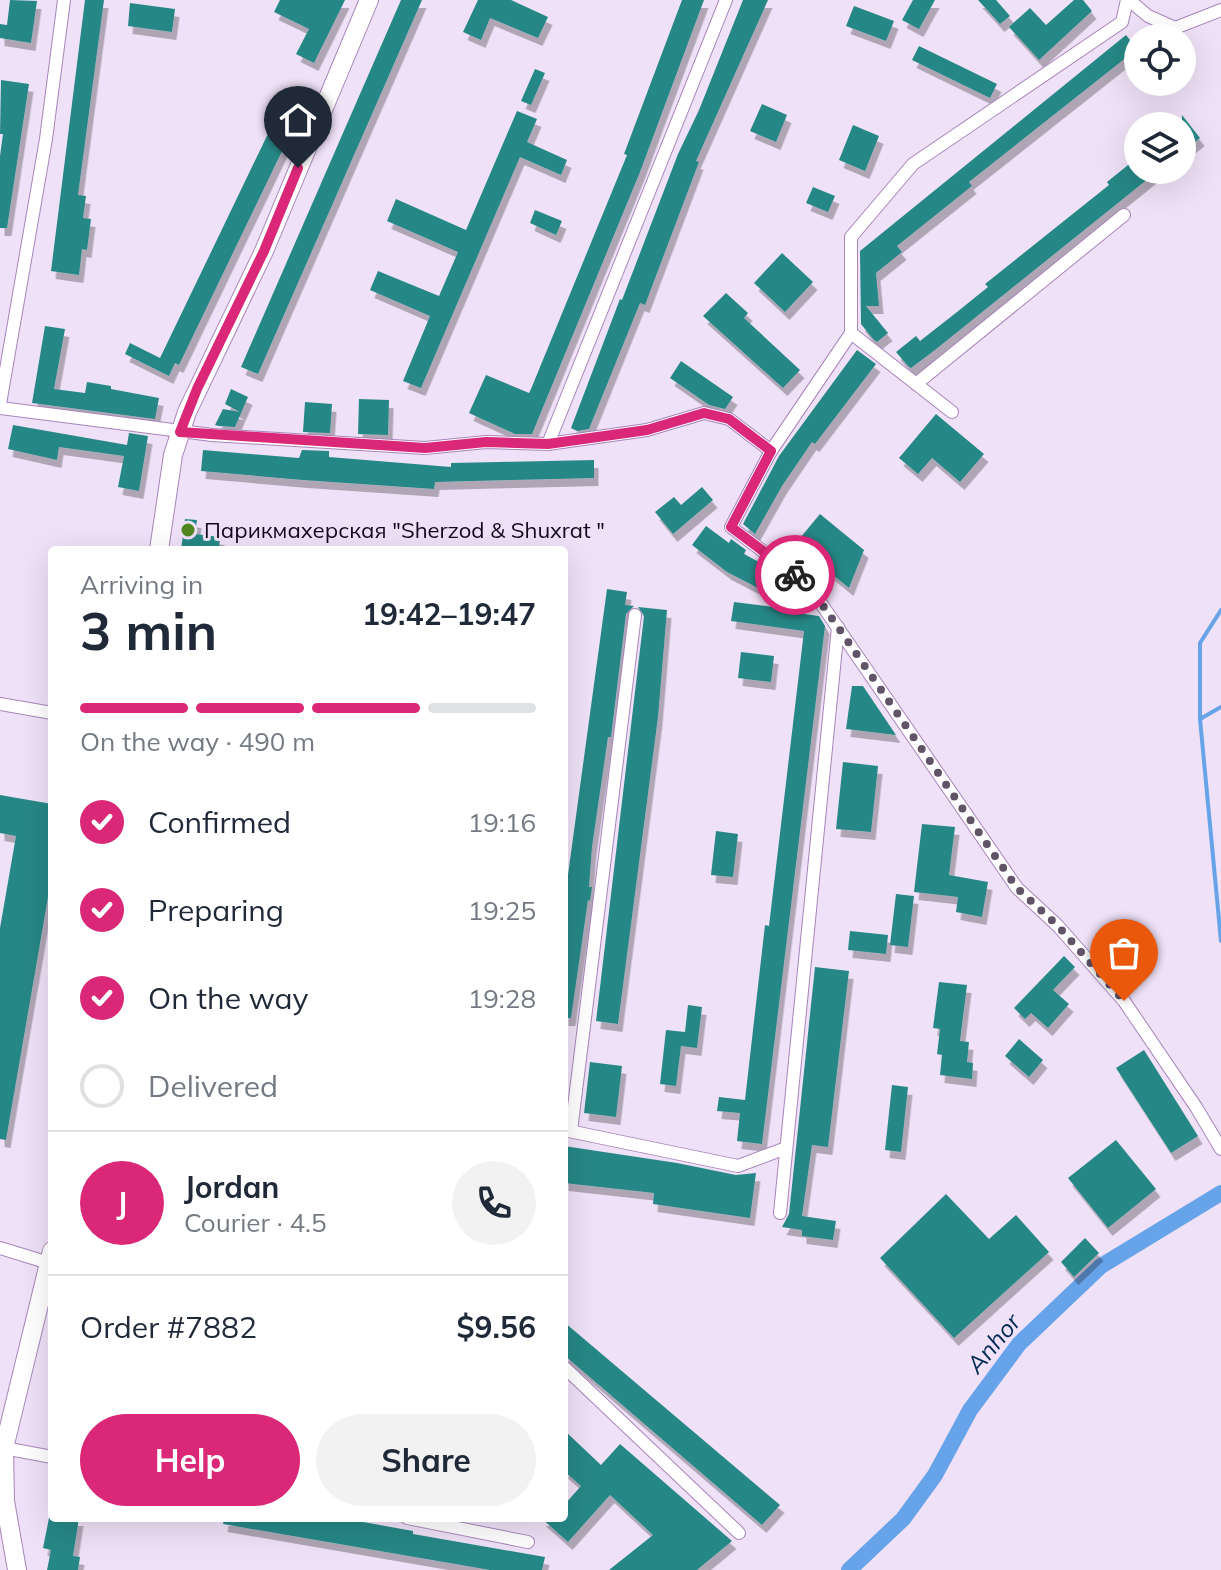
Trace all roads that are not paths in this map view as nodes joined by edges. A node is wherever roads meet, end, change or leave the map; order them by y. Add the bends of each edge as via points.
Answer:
1 (64, 0) edge
2 (369, 0) edge
3 (726, 0) edge
4 (1128, 0) edge
5 (1221, 10) edge
6 (1124, 215) dead end
7 (851, 333) junction
8 (916, 384) junction
9 (0, 406) edge
10 (952, 412) dead end
11 (180, 432) junction
12 (548, 444) junction
13 (771, 451) junction
14 (160, 546) edge
15 (635, 615) dead end
16 (838, 627) junction
17 (0, 704) edge
18 (48, 712) edge
19 (568, 1130) edge
20 (786, 1148) junction
21 (1221, 1149) edge
22 (780, 1213) dead end
23 (0, 1248) edge
24 (48, 1257) edge
25 (48, 1265) edge
26 (568, 1371) edge
27 (4, 1448) junction
28 (48, 1456) edge
29 (427, 1522) edge
30 (739, 1533) dead end
31 (528, 1542) dead end
32 (17, 1570) edge

1 - 9 street
2 - 11 main road via 264,251
3 - 12 street
4 - 5 street via 1175,28
4 - 7 street via 1122,22 913,164 851,237
6 - 8 street
7 - 8 street
7 - 13 street
8 - 10 street
9 - 11 street
11 - 12 street via 425,448 486,442
11 - 14 main road
12 - 13 street via 647,430 704,413 729,419
13 - 16 street via 731,527 809,586
15 - 19 street
16 - 20 street
16 - 21 street via 1017,888 1124,1001
17 - 18 street
19 - 20 street via 738,1166
20 - 22 street
23 - 24 street
25 - 27 main road
26 - 30 street
27 - 28 street
27 - 32 main road via 6,1511
29 - 31 street

